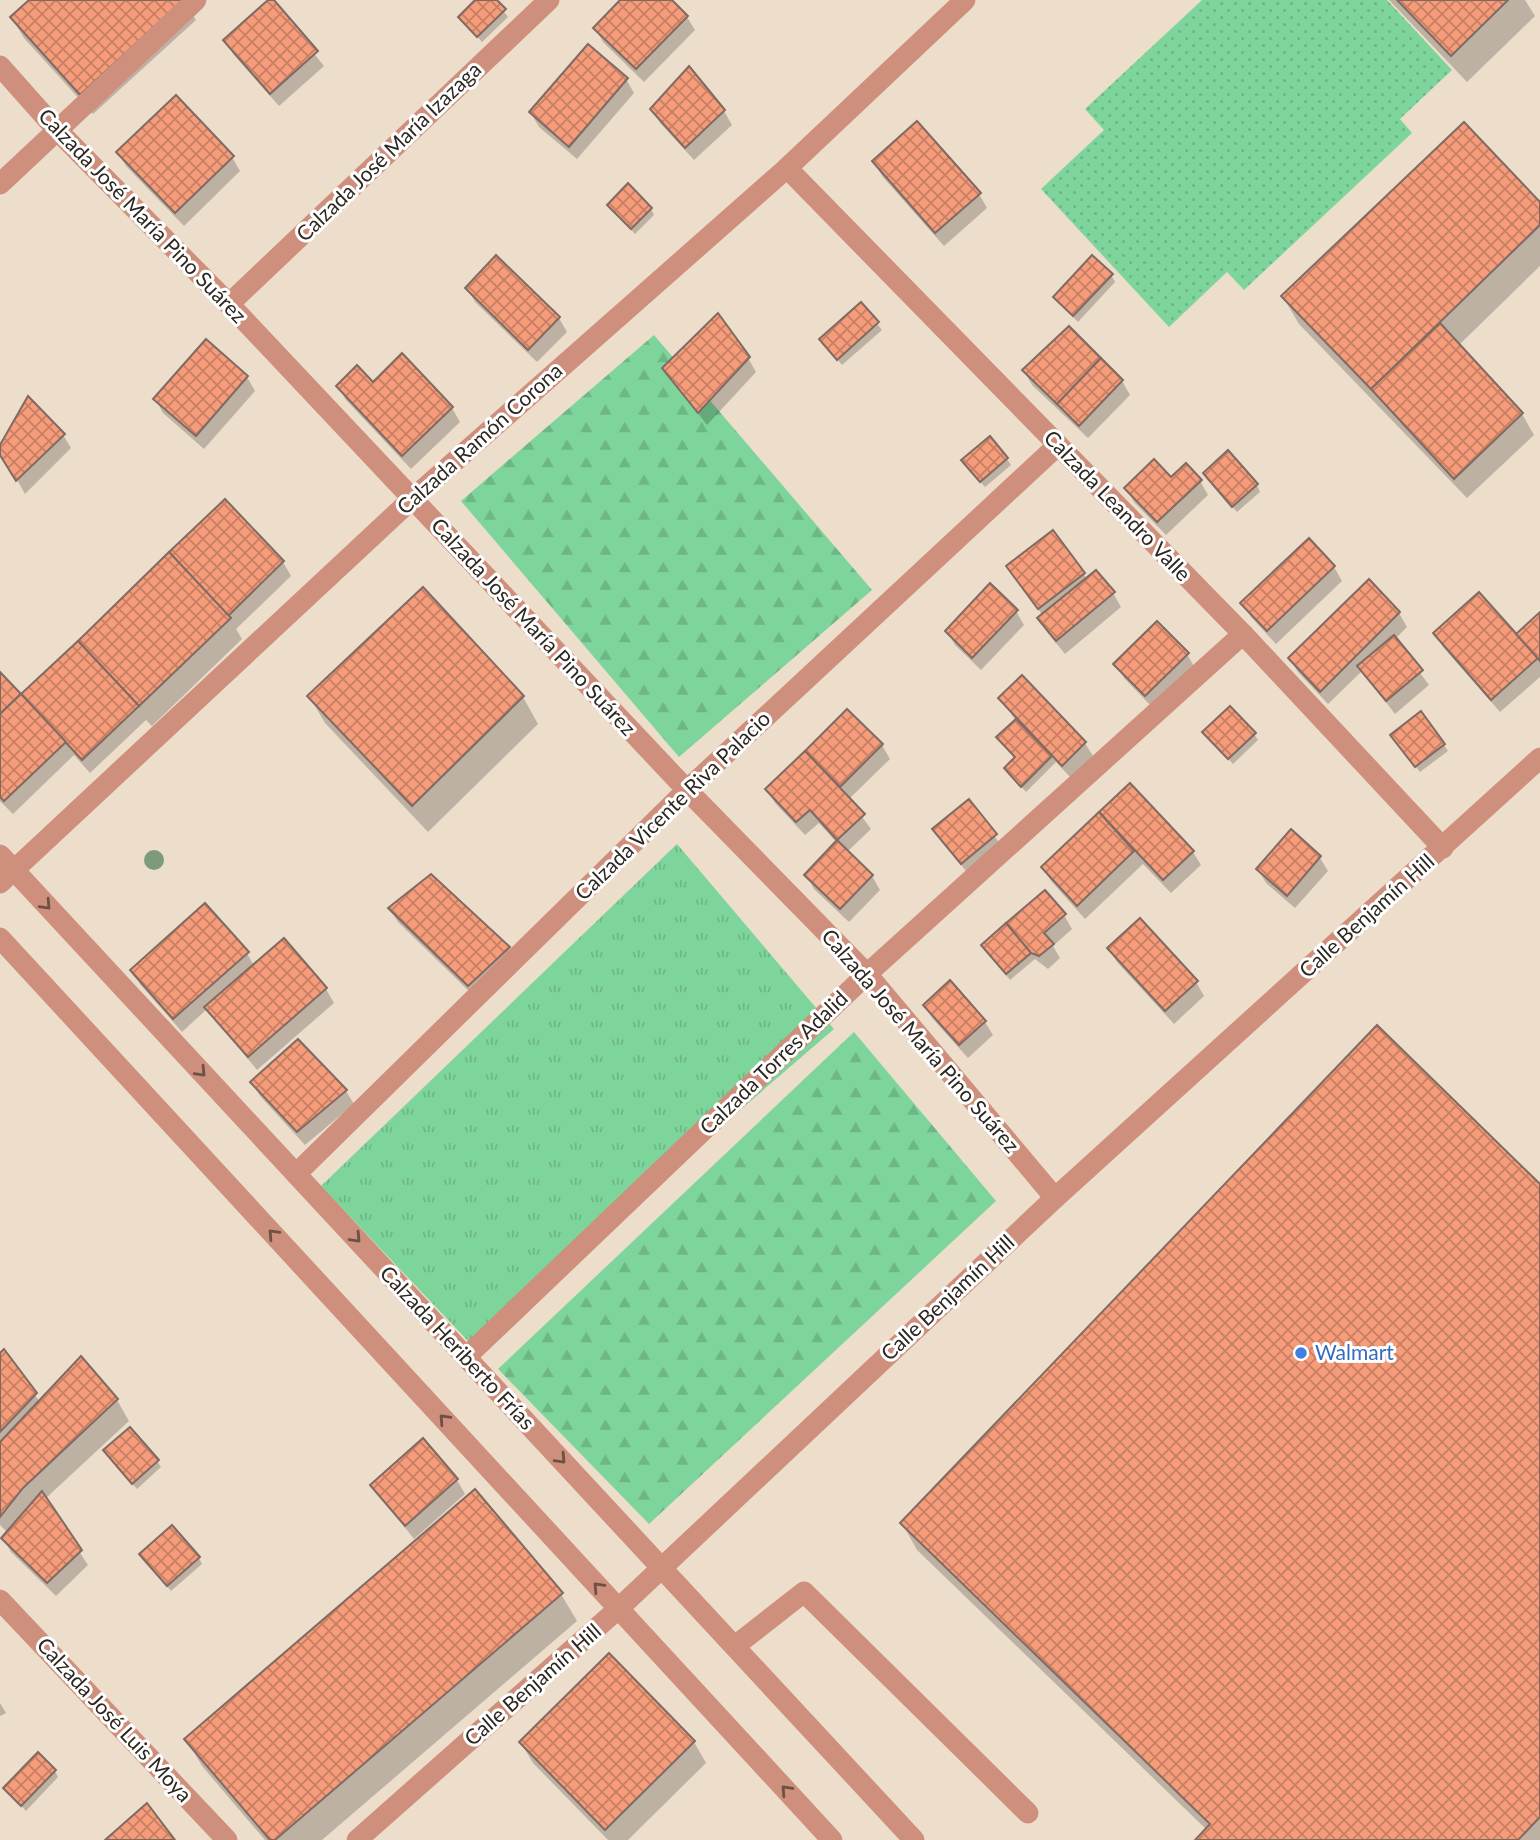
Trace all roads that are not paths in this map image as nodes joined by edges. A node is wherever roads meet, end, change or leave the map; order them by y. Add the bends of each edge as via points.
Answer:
1 (196, 0) edge
2 (549, 0) edge
3 (965, 0) edge
4 (0, 66) edge
5 (56, 129) junction
6 (787, 168) junction
7 (0, 184) edge
8 (229, 304) junction
9 (1058, 445) junction
10 (412, 499) junction
11 (1243, 634) junction
12 (1540, 758) edge
13 (687, 790) junction
14 (1443, 848) junction
15 (5, 869) edge
16 (0, 938) edge
17 (867, 974) junction
18 (296, 1174) junction
19 (1055, 1198) junction
20 (466, 1357) junction
21 (661, 1568) junction
22 (0, 1600) edge
23 (618, 1609) junction
24 (735, 1646) junction
25 (1028, 1813) dead end
26 (227, 1840) edge
27 (357, 1840) edge
28 (832, 1840) edge
29 (915, 1840) edge

1 - 5 street
2 - 8 street, Calzada José María Izazaga
3 - 6 street, Calzada Ramón Corona
4 - 5 street, Calzada José María Pino Suárez
5 - 7 street
5 - 8 street, Calzada José María Pino Suárez
6 - 9 street, Calzada Leandro Valle
6 - 10 street, Calzada Ramón Corona
8 - 10 street, Calzada José María Pino Suárez
9 - 11 street, Calzada Leandro Valle
9 - 13 street, Calzada Vicente Riva Palacio
10 - 13 street, Calzada José María Pino Suárez
10 - 15 street, Calzada Ramón Corona
11 - 14 street, Calzada Leandro Valle
11 - 17 street, Calzada Torres Adalid
12 - 14 street, Calle Benjamín Hill
13 - 17 street, Calzada José María Pino Suárez
13 - 18 street, Calzada Vicente Riva Palacio
14 - 19 street, Calle Benjamín Hill
15 -> 18 street, Calzada Heriberto Frías
23 -> 16 street
17 - 19 street, Calzada José María Pino Suárez
17 - 20 street, Calzada Torres Adalid
18 -> 20 street, Calzada Heriberto Frías
19 - 21 street, Calle Benjamín Hill
20 -> 21 street, Calzada Heriberto Frías
21 - 23 street, Calle Benjamín Hill
21 - 24 street, Calzada Heriberto Frías
22 - 26 street, Calzada José Luis Moya
23 - 27 street, Calle Benjamín Hill
28 -> 23 street
24 - 25 street via 804,1592
24 - 29 street, Calzada Heriberto Frías

